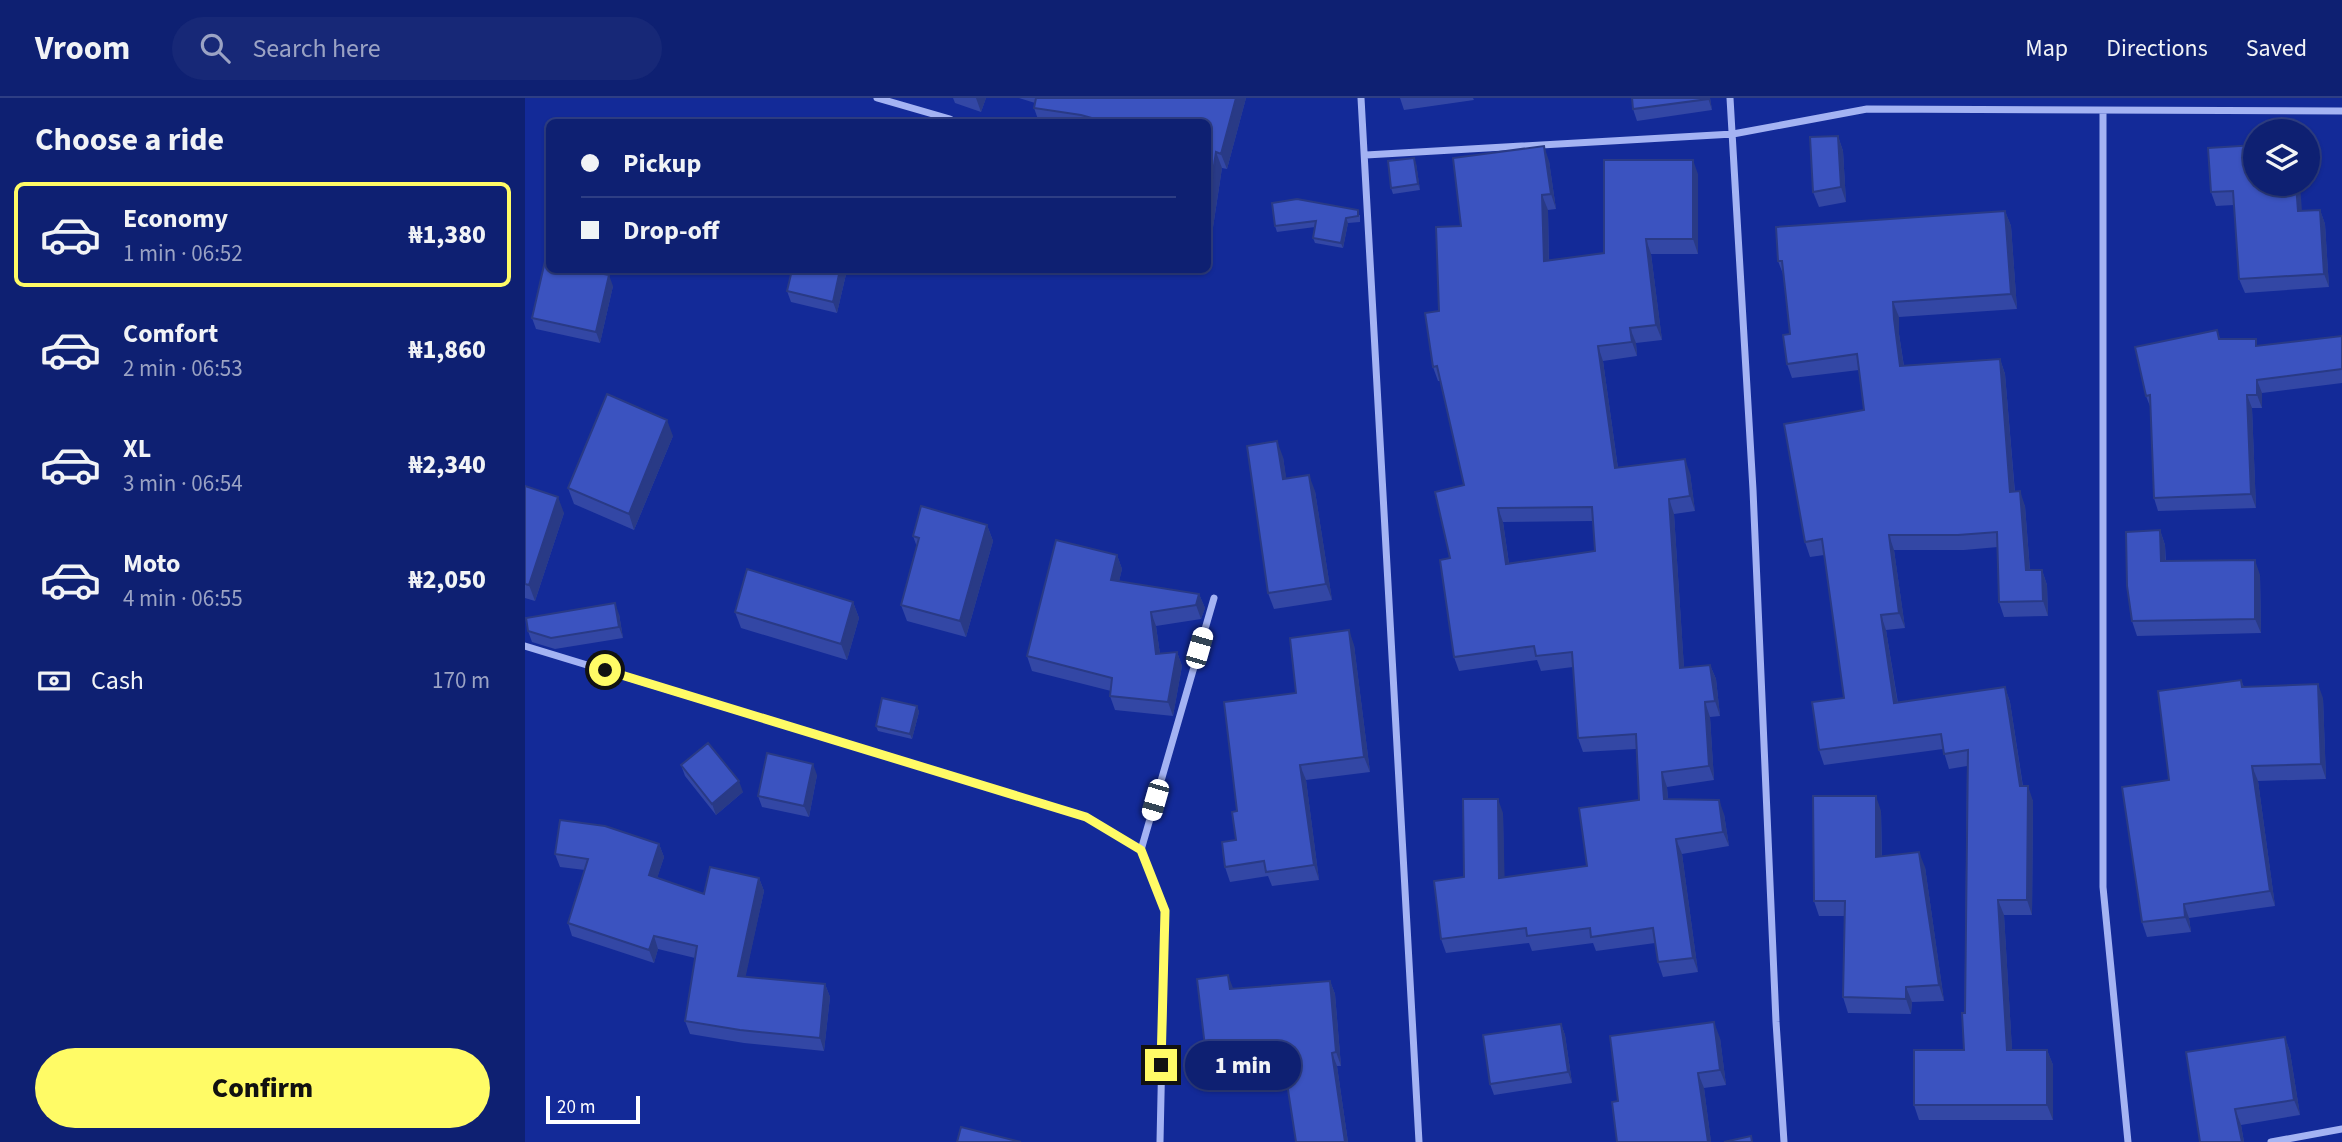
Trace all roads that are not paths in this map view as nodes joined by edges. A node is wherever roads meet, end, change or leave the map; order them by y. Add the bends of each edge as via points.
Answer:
1 (877, 98) edge
2 (1361, 98) edge
3 (1730, 98) edge
4 (2103, 111) junction
5 (2342, 111) edge
6 (950, 119) dead end
7 (1733, 134) junction
8 (1366, 155) junction
9 (1214, 598) dead end
10 (525, 646) edge
11 (1141, 850) junction
12 (2342, 1129) edge
13 (1160, 1142) edge
14 (1419, 1142) edge
15 (1784, 1142) edge
16 (2128, 1142) edge
17 (2271, 1142) edge

1 - 6 street
2 - 8 street
3 - 7 street
4 - 5 street
4 - 7 street via 1867,108
4 - 16 street via 2103,887
7 - 8 street
7 - 15 street
8 - 14 street
9 - 11 street
10 - 11 street via 1086,817
11 - 13 street via 1165,911
12 - 17 street

